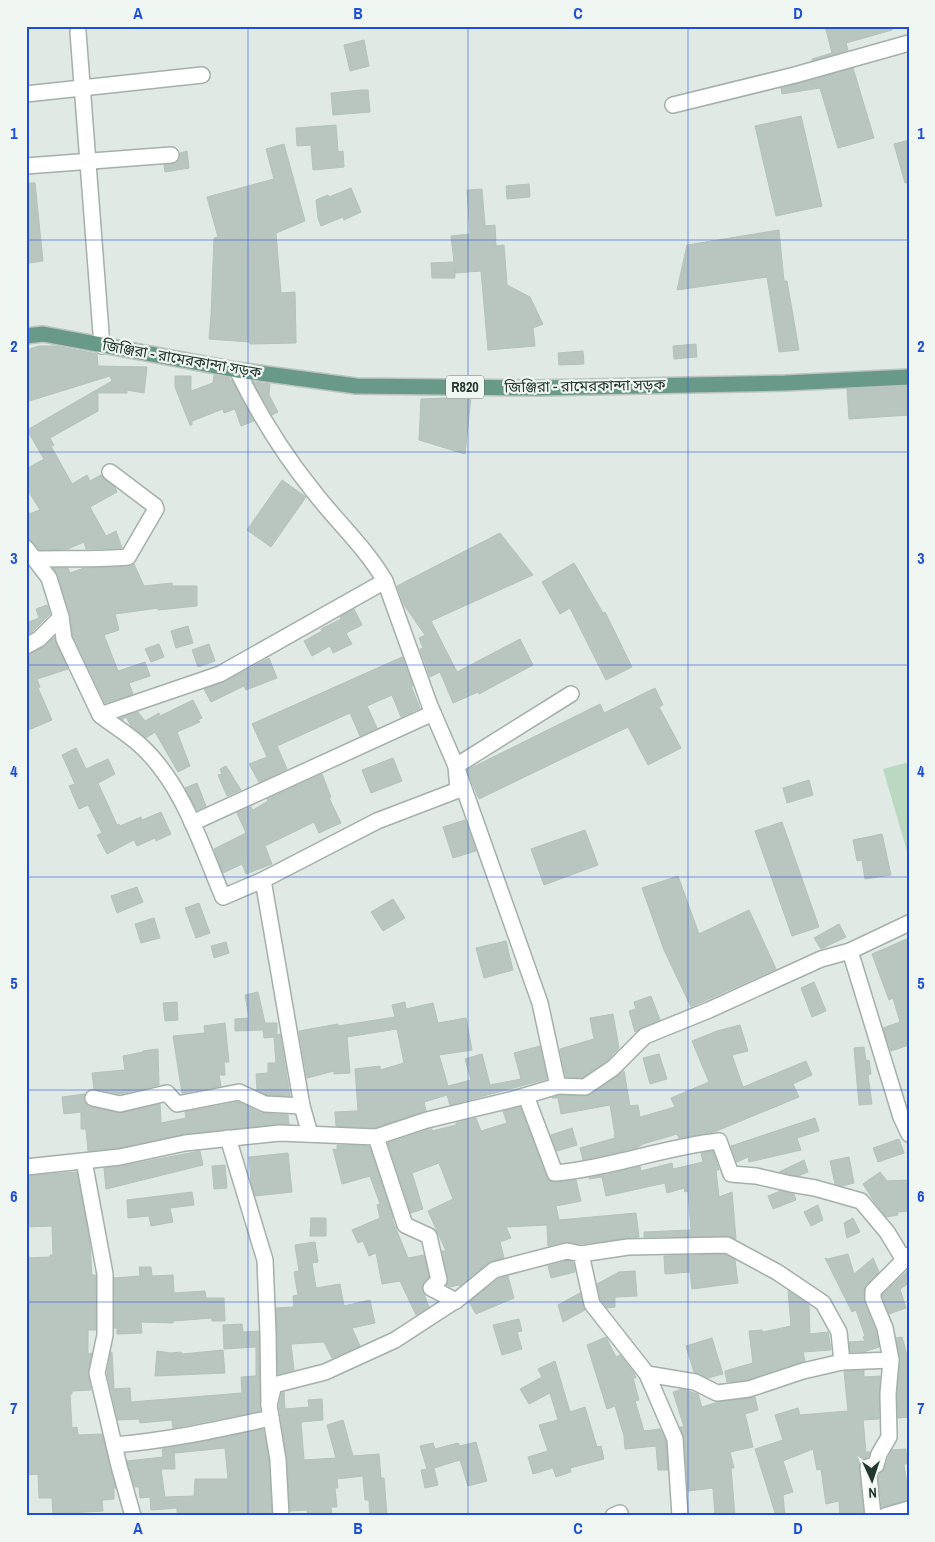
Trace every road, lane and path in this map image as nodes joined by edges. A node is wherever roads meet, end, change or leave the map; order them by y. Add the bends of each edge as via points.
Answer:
1 (78, 32) dead end
2 (909, 43) edge
3 (202, 75) dead end
4 (82, 88) junction
5 (26, 94) edge
6 (673, 105) dead end
7 (171, 155) dead end
8 (88, 160) junction
9 (26, 166) edge
10 (26, 336) edge
11 (102, 346) junction
12 (237, 370) junction
13 (909, 377) edge
14 (110, 472) dead end
15 (31, 554) edge
16 (385, 581) junction
17 (61, 617) junction
18 (26, 646) edge
19 (571, 694) dead end
20 (433, 713) junction
21 (100, 715) junction
22 (456, 766) junction
23 (192, 823) junction
24 (263, 880) junction
25 (909, 923) edge
26 (850, 951) junction
27 (558, 1086) junction
28 (526, 1096) junction
29 (93, 1098) dead end
30 (302, 1106) junction
31 (310, 1134) junction
32 (909, 1134) edge
33 (376, 1137) junction
34 (228, 1138) junction
35 (84, 1161) junction
36 (26, 1167) edge
37 (581, 1254) junction
38 (906, 1257) edge
39 (456, 1301) junction
40 (891, 1360) junction
41 (842, 1362) junction
42 (647, 1374) junction
43 (270, 1411) junction
44 (114, 1445) junction
45 (909, 1509) edge
46 (133, 1516) edge
47 (281, 1516) edge
48 (680, 1516) edge
49 (874, 1516) edge
50 (885, 1516) edge

1 - 4 street
2 - 6 street via 795,76
3 - 4 street
4 - 5 street
4 - 8 street
7 - 8 street
8 - 9 street
8 - 11 street
10 - 11 main road, জিঞ্জিরা - রামেরকান্দা সড়ক / R820 via 43,334
11 - 12 main road, জিঞ্জিরা - রামেরকান্দা সড়ক / R820
12 - 13 main road, জিঞ্জিরা - রামেরকান্দা সড়ক / R820 via 356,386 549,388
12 - 16 street via 270,429 313,492
14 - 15 street via 156,509 128,557 104,560
15 - 17 street via 49,578
16 - 20 street
16 - 21 street via 220,674
17 - 18 street via 39,639
17 - 21 street via 64,639
19 - 22 street
20 - 22 street
20 - 23 street
21 - 23 street via 140,745 172,782
22 - 24 street via 458,790 376,821
22 - 27 street via 540,1003
23 - 24 street via 223,897
24 - 30 street
25 - 26 street
26 - 27 street via 821,958 645,1036 613,1068 585,1087
26 - 32 street
27 - 28 street
28 - 33 street via 427,1120
28 - 38 street via 555,1173 719,1141 731,1174 814,1188 861,1201
29 - 30 street via 120,1104 167,1093 177,1104 239,1092 264,1104
30 - 31 street
31 - 33 street
31 - 34 street
33 - 39 street via 405,1226 429,1236 439,1280 431,1288
34 - 35 street
34 - 43 street via 265,1260
35 - 36 street
35 - 44 street via 106,1274 105,1335 97,1373
37 - 39 street via 567,1251 494,1270
37 - 41 street via 628,1248 727,1245 777,1272 823,1303 839,1332
37 - 42 street via 592,1304
38 - 40 street via 874,1291 873,1299 885,1328
39 - 43 street via 395,1340 325,1372 274,1385
40 - 41 street
40 - 49 street via 889,1437 876,1465 868,1467
41 - 42 street via 749,1389 717,1393 694,1382
42 - 48 street via 675,1439
43 - 44 street via 202,1432
43 - 47 street via 278,1460
44 - 46 street
45 - 50 street

